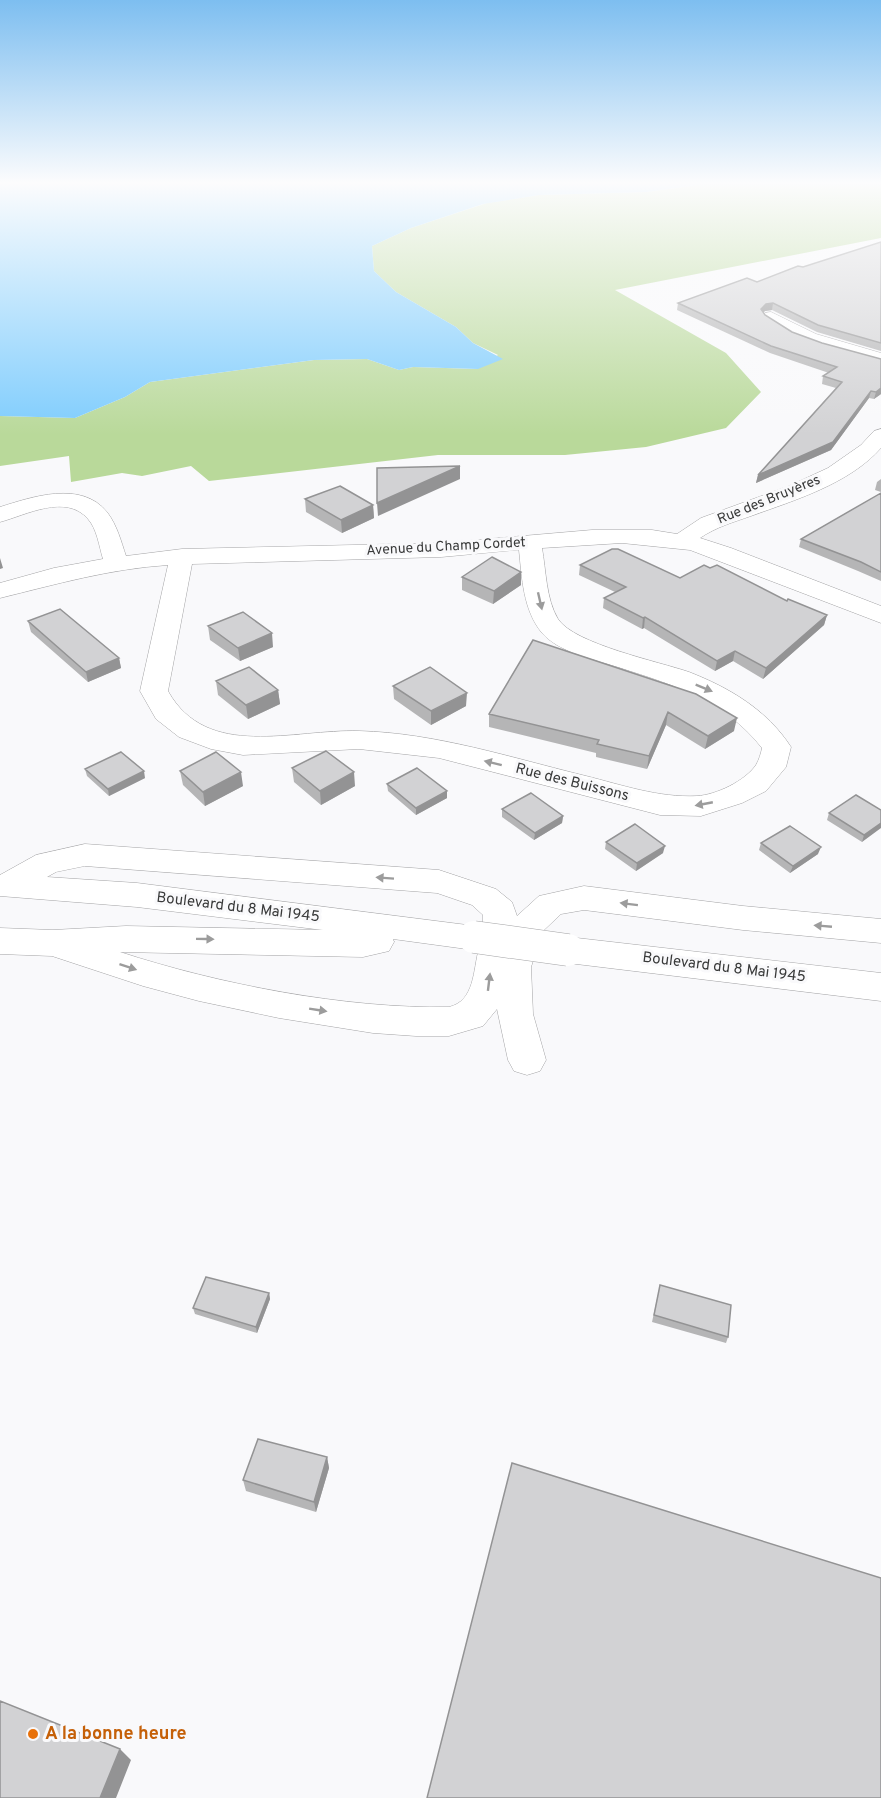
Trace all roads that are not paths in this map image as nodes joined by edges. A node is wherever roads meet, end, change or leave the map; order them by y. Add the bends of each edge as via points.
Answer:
1 (771, 317) edge
2 (881, 359) edge
3 (881, 435) edge
4 (0, 515) edge
5 (683, 541) junction
6 (530, 543) junction
7 (182, 556) junction
8 (117, 563) junction
9 (0, 591) edge
10 (881, 615) edge
11 (3, 885) edge
12 (881, 931) edge
13 (474, 937) junction
14 (0, 941) edge
15 (53, 943) junction
16 (881, 987) edge
17 (527, 1060) dead end

1 - 2 street via 805,336
3 - 5 street, Rue des Bruyères via 874,445 827,476 725,517 689,534
4 - 8 street via 60,500 90,508 99,517
5 - 6 street, Avenue du Champ Cordet via 602,536
5 - 10 street, Avenue du Champ Cordet
6 - 7 street, Avenue du Champ Cordet via 440,550
6 -> 7 street, Rue des Buissons via 542,611 550,627 574,644 720,695 765,730 777,747 771,767 755,784 701,806 660,805 439,749 359,740 243,746 189,731 166,713 154,691
7 - 8 street, Avenue du Champ Cordet
8 - 9 street, Avenue du Champ Cordet
11 - 13 street, Boulevard du 8 Mai 1945 via 137,895
15 -> 11 street via 172,981 242,998 353,1016 451,1023 481,1007 488,993 501,923 500,910 484,897 439,882 85,855 47,863
12 -> 17 street via 584,898 550,904 528,925 514,967 515,1014
15 -> 13 street via 126,939 363,944 412,937
13 - 16 street, Boulevard du 8 Mai 1945, bridge
14 - 15 street

